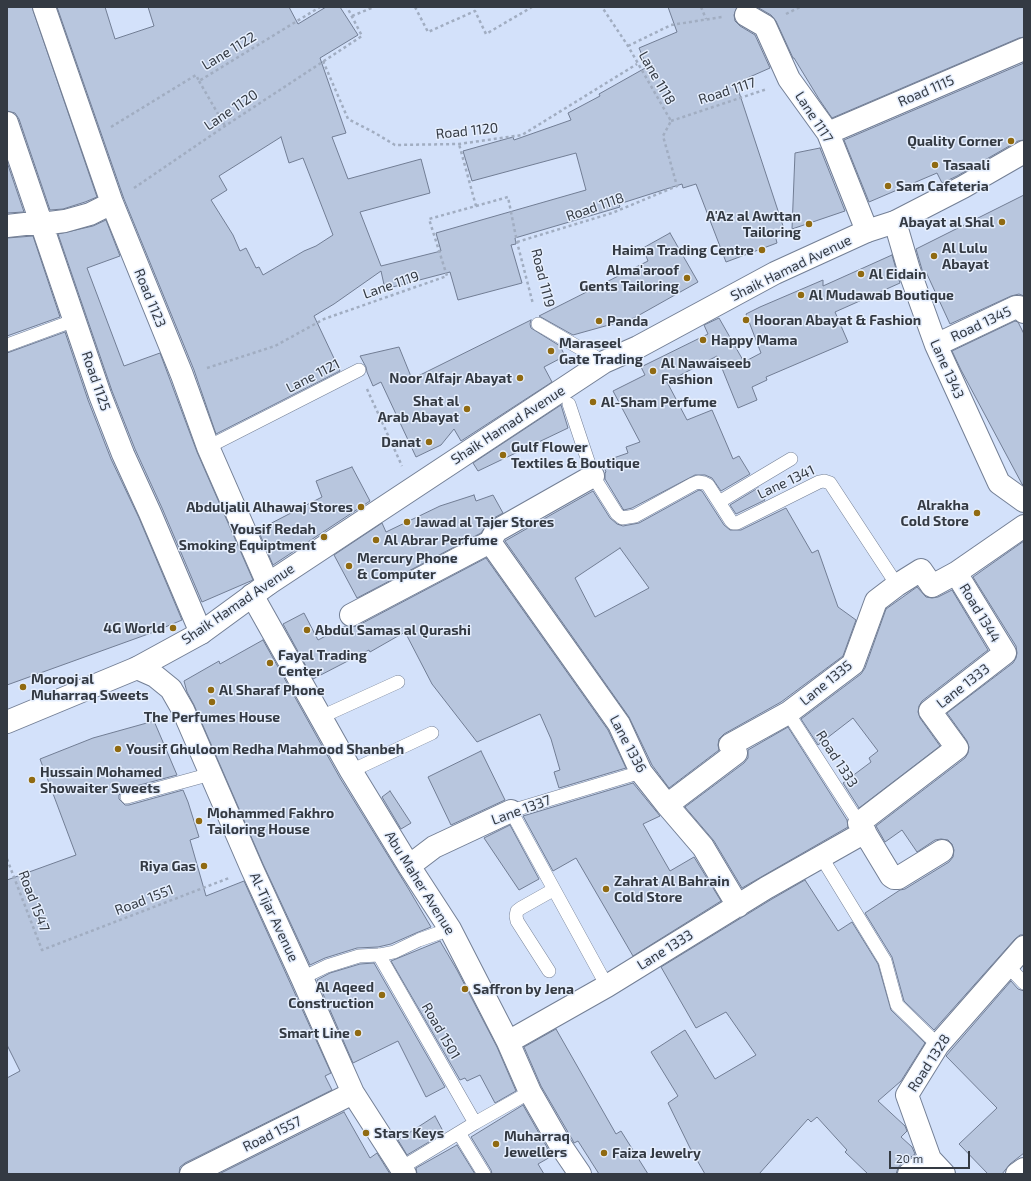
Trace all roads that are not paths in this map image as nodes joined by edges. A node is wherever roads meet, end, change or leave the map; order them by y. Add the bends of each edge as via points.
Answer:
1 (44, 7) edge
2 (746, 15) road end
3 (1024, 49) edge
4 (7, 123) edge
5 (828, 133) junction
6 (1024, 152) edge
7 (112, 203) junction
8 (896, 222) junction
9 (41, 224) junction
10 (7, 226) edge
11 (867, 231) junction
12 (1024, 312) edge
13 (75, 320) junction
14 (538, 324) road end
15 (7, 345) edge
16 (936, 345) junction
17 (604, 362) junction
18 (359, 370) road end
19 (569, 404) dead end
20 (208, 447) junction
21 (791, 459) dead end
22 (593, 476) junction
23 (1024, 500) edge
24 (719, 502) junction
25 (1024, 526) edge
26 (490, 542) junction
27 (956, 573) junction
28 (897, 585) junction
29 (260, 590) junction
30 (351, 615) dead end
31 (201, 633) junction
32 (1005, 653) joint
33 (137, 668) junction
34 (398, 682) dead end
35 (788, 713) junction
36 (321, 717) junction
37 (7, 722) edge
38 (432, 733) dead end
39 (351, 771) junction
40 (641, 772) junction
41 (211, 774) junction
42 (127, 797) dead end
43 (667, 806) junction
44 (511, 811) junction
45 (862, 828) junction
46 (942, 851) dead end
47 (822, 858) junction
48 (409, 866) junction
49 (553, 890) junction
50 (738, 906) junction
51 (450, 928) junction
52 (1024, 947) edge
53 (379, 955) junction
54 (1007, 965) junction
55 (549, 971) dead end
56 (302, 978) junction
57 (1024, 983) edge
58 (607, 986) junction
59 (508, 1042) junction
60 (938, 1045) junction
61 (530, 1092) junction
62 (353, 1093) junction
63 (475, 1123) junction
64 (459, 1133) junction
65 (937, 1166) edge
66 (1024, 1169) edge
67 (403, 1171) edge
68 (191, 1174) edge
69 (484, 1174) edge
70 (580, 1174) edge
71 (909, 1174) edge
72 (1017, 1174) edge

1 - 7 street, Road 1123
2 - 5 street, Lane 1117 via 765,26 789,79
3 - 5 street, Road 1115
4 - 9 street, Road 1125
5 - 11 street, Lane 1117
6 - 8 street, Shaik Hamad Avenue
7 - 9 street via 90,214
7 - 20 street, Road 1123 via 182,375
8 - 11 street, Shaik Hamad Avenue
8 - 16 street, Lane 1343
9 - 10 street
9 - 13 street, Road 1125
11 - 17 street, Shaik Hamad Avenue via 775,272 638,347
12 - 16 street, Road 1345 via 1016,307
13 - 15 lane
13 - 31 street, Road 1125 via 100,395
14 - 17 lane, Road 1119
16 - 23 street, Lane 1343 via 999,483
17 - 29 street, Shaik Hamad Avenue
18 - 20 lane, Lane 1121
19 - 22 lane, Lane 1341
20 - 29 street, Road 1123
21 - 24 lane, Lane 1341
22 - 24 lane, Lane 1341 via 616,514 622,518 635,516 698,482 708,485
22 - 26 street via 496,531
24 - 28 lane, Lane 1341 via 733,524 738,524 819,482 830,483
25 - 27 street, Lane 1335
26 - 30 street
26 - 40 street, Lane 1336 via 620,724
27 - 28 street, Lane 1335 via 932,586 921,570
27 - 32 street, Road 1344
28 - 35 street, Lane 1335 via 876,601 853,664
29 - 31 street, Shaik Hamad Avenue
29 - 36 street, Abu Maher Avenue
31 - 33 street, Shaik Hamad Avenue
32 - 45 street, Lane 1333 via 930,712 957,748
33 - 37 street, Shaik Hamad Avenue
33 - 41 street, Al-Tijar Avenue via 155,676 171,689
34 - 36 lane
35 - 43 street, Lane 1335 via 730,745 736,753
35 - 45 lane, Road 1333
36 - 39 street, Abu Maher Avenue
38 - 39 lane
39 - 48 street, Abu Maher Avenue
40 - 43 street, Lane 1336
40 - 44 lane, Lane 1337
41 - 42 lane
41 - 56 street, Al-Tijar Avenue
43 - 50 street, Lane 1336 via 702,847
44 - 48 street, Lane 1337 via 434,847
44 - 49 lane
45 - 46 street via 894,878
45 - 47 street, Lane 1333
47 - 50 street, Lane 1333
47 - 60 lane via 885,961 897,1005
48 - 51 street, Abu Maher Avenue
49 - 55 lane via 521,908 516,916
49 - 58 lane
50 - 58 street, Lane 1333
51 - 53 lane via 394,952
51 - 59 street, Abu Maher Avenue
52 - 54 street, Road 1328
53 - 56 lane via 359,956 327,966
53 - 63 lane, Road 1501
54 - 57 lane
54 - 60 street, Road 1328
56 - 62 street, Al-Tijar Avenue
58 - 59 street, Lane 1333
59 - 61 street, Abu Maher Avenue
60 - 65 street, Road 1328 via 907,1095
61 - 63 lane
61 - 70 street, Abu Maher Avenue
62 - 67 street, Al-Tijar Avenue
62 - 68 street, Road 1557
63 - 64 lane
64 - 67 lane
64 - 69 lane
65 - 71 street
66 - 72 street

